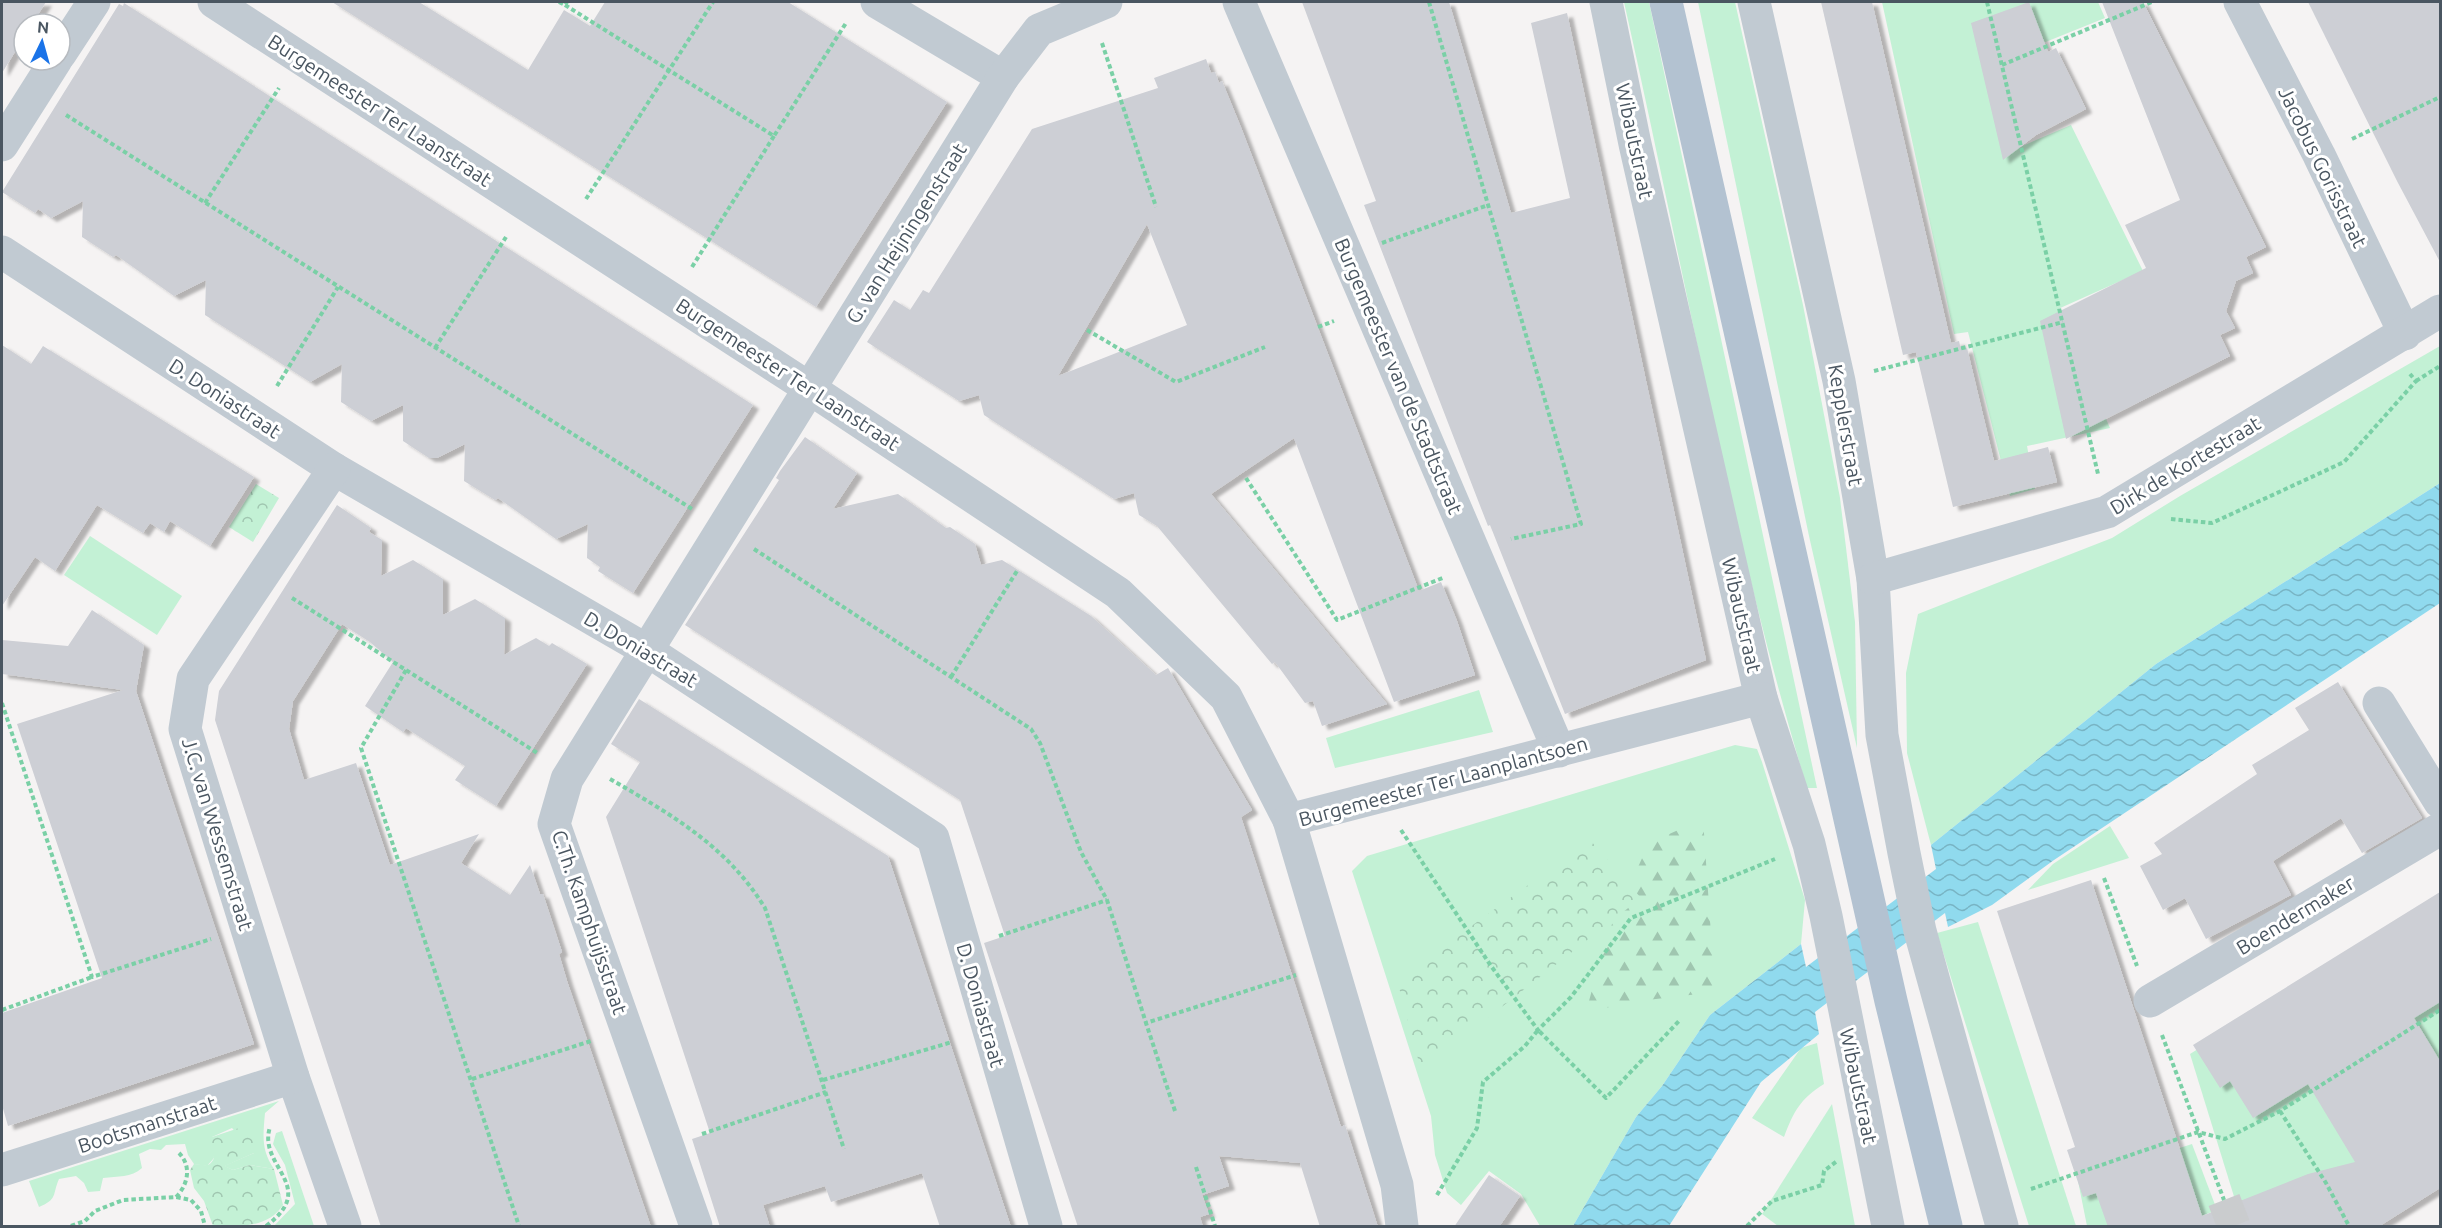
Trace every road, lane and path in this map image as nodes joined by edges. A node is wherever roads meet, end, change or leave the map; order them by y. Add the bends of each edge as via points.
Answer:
1 (94, 2) edge
2 (214, 2) edge
3 (559, 2) edge
4 (712, 2) edge
5 (877, 2) edge
6 (1239, 2) edge
7 (1429, 2) edge
8 (1606, 2) edge
9 (1666, 2) edge
10 (1754, 2) edge
11 (1987, 2) edge
12 (2152, 2) edge
13 (2240, 2) edge
14 (566, 3) edge
15 (1098, 5) edge
16 (847, 21) dead end
17 (72, 36) edge
18 (298, 57) junction
19 (2002, 65) junction
20 (669, 70) junction
21 (48, 72) edge
22 (1003, 77) junction
23 (34, 95) junction
24 (2440, 97) edge
25 (774, 136) junction
26 (2, 145) edge
27 (2319, 154) junction
28 (206, 203) junction
29 (526, 205) junction
30 (1488, 205) junction
31 (1156, 207) dead end
32 (566, 230) junction
33 (2, 252) edge
34 (1348, 256) junction
35 (338, 287) junction
36 (672, 299) junction
37 (2440, 311) edge
38 (2063, 322) junction
39 (1087, 330) dead end
40 (2396, 339) junction
41 (1265, 347) dead end
42 (435, 348) junction
43 (2440, 366) edge
44 (1839, 381) junction
45 (2416, 381) junction
46 (809, 388) junction
47 (256, 419) junction
48 (334, 469) junction
49 (1246, 478) dead end
50 (2107, 512) junction
51 (2165, 519) dead end
52 (723, 529) junction
53 (1037, 539) junction
54 (1475, 555) junction
55 (261, 578) junction
56 (1873, 579) junction
57 (648, 651) junction
58 (406, 670) junction
59 (951, 677) junction
60 (1761, 698) junction
61 (2379, 703) dead end
62 (2, 704) edge
63 (1559, 751) junction
64 (574, 767) junction
65 (1379, 797) junction
66 (2440, 802) edge
67 (1289, 820) junction
68 (2440, 829) edge
69 (1776, 858) dead end
70 (1107, 900) junction
71 (247, 928) junction
72 (964, 948) junction
73 (1331, 964) junction
74 (92, 977) junction
75 (2150, 1001) dead end
76 (2, 1010) edge
77 (2440, 1010) edge
78 (1680, 1020) dead end
79 (1146, 1023) junction
80 (626, 1029) junction
81 (1538, 1030) junction
82 (988, 1032) junction
83 (293, 1077) junction
84 (472, 1079) junction
85 (823, 1080) junction
86 (826, 1092) junction
87 (1175, 1111) dead end
88 (2280, 1111) junction
89 (667, 1146) junction
90 (173, 1149) dead end
91 (844, 1149) dead end
92 (1844, 1156) dead end
93 (1196, 1167) dead end
94 (2, 1170) edge
95 (2059, 1179) dead end
96 (176, 1197) junction
97 (1435, 1197) dead end
98 (71, 1227) edge
99 (205, 1227) edge
100 (345, 1227) edge
101 (519, 1227) edge
102 (696, 1227) edge
103 (1046, 1227) edge
104 (1215, 1227) edge
105 (1402, 1227) edge
106 (1747, 1227) edge
107 (1888, 1227) edge
108 (1946, 1227) edge
109 (2002, 1227) edge
110 (2349, 1227) edge

1 - 17 street
2 - 18 street, Burgemeester Ter Laanstraat
3 - 14 path
4 - 20 path
5 - 22 street
6 - 34 street, Burgemeester van de Stadtstraat
7 - 30 path
8 - 60 street, Wibautstraat
9 - 108 main road via 1891,1001
10 - 44 street, Kepplerstraat
11 - 19 path
12 - 19 path
13 - 27 street, Jacobus Gorisstraat
14 - 20 path
15 - 22 street, G. van Heijningenstraat via 1039,30
15 - 31 path
16 - 25 path
18 - 28 path
18 - 29 street, Burgemeester Ter Laanstraat
19 - 38 path
20 - 25 path
20 - 32 path
21 - 23 street
22 - 46 street, G. van Heijningenstraat
23 - 26 street
23 - 28 path
24 - 27 path
25 - 36 path
27 - 40 street, Jacobus Gorisstraat
28 - 35 path
29 - 32 street, Burgemeester Ter Laanstraat
29 - 42 path
30 - 34 path
30 - 54 path via 1581,524
32 - 36 street, Burgemeester Ter Laanstraat
33 - 47 street, D. Doniastraat
34 - 54 street, Burgemeester van de Stadtstraat
35 - 42 path
35 - 47 path
36 - 46 street, Burgemeester Ter Laanstraat
37 - 40 street, Dirk de Kortestraat
38 - 44 path
38 - 50 path
39 - 41 path via 1176,382
40 - 45 path
40 - 50 street, Dirk de Kortestraat
42 - 52 path
43 - 45 path
44 - 56 street, Kepplerstraat
45 - 51 path via 2344,462 2212,524
46 - 52 street, C.Th. Kamphuijsstraat
46 - 53 street, Burgemeester Ter Laanstraat
47 - 48 street, D. Doniastraat
48 - 55 street, J.C. van Wessemstraat
48 - 57 street, D. Doniastraat
49 - 54 path via 1337,620
50 - 56 street, Dirk de Kortestraat
52 - 57 street, C.Th. Kamphuijsstraat
52 - 59 path
53 - 59 path
53 - 67 street, Burgemeester Ter Laanstraat via 1118,593 1226,697
54 - 63 street, Burgemeester van de Stadtstraat
55 - 58 path
55 - 71 street, J.C. van Wessemstraat via 193,679 185,729
56 - 109 street, Kepplerstraat via 1882,735 1904,853 1923,943
57 - 64 street, C.Th. Kamphuijsstraat
57 - 72 street, D. Doniastraat via 933,838
58 - 64 path
58 - 84 path via 361,748
59 - 70 path via 1031,729 1040,742 1082,852
60 - 63 street, Burgemeester Ter Laanplantsoen
60 - 107 street, Wibautstraat via 1809,844
61 - 66 street
62 - 74 path
63 - 65 street, Burgemeester Ter Laanplantsoen
64 - 80 street, C.Th. Kamphuijsstraat via 554,825
64 - 85 path via 687,825 748,881 765,908
65 - 67 street, Burgemeester Ter Laanplantsoen
65 - 81 path
67 - 73 street, Burgemeester Ter Laanplantsoen
68 - 75 street, Boendermaker
69 - 81 path via 1631,918 1571,997
70 - 72 path
70 - 79 path
71 - 74 path
71 - 83 street, J.C. van Wessemstraat
72 - 82 street, D. Doniastraat
73 - 79 path
73 - 105 street, Burgemeester Ter Laanplantsoen via 1397,1185
74 - 76 path
77 - 88 path
78 - 81 path via 1606,1098
79 - 87 path
80 - 84 path
80 - 89 street, C.Th. Kamphuijsstraat
81 - 97 path via 1483,1082 1477,1128
82 - 85 path
82 - 103 street, D. Doniastraat
83 - 94 street, Bootsmanstraat
83 - 100 street, J.C. van Wessemstraat
84 - 101 path
85 - 86 path
86 - 89 path
86 - 91 path
88 - 95 path via 2225,1139 2198,1132
88 - 110 path
89 - 102 street, C.Th. Kamphuijsstraat
90 - 96 path via 187,1166 184,1186
92 - 106 path via 1824,1172 1822,1185 1772,1201
93 - 104 path
96 - 98 path via 123,1200 95,1211
96 - 99 path via 190,1200 201,1211

